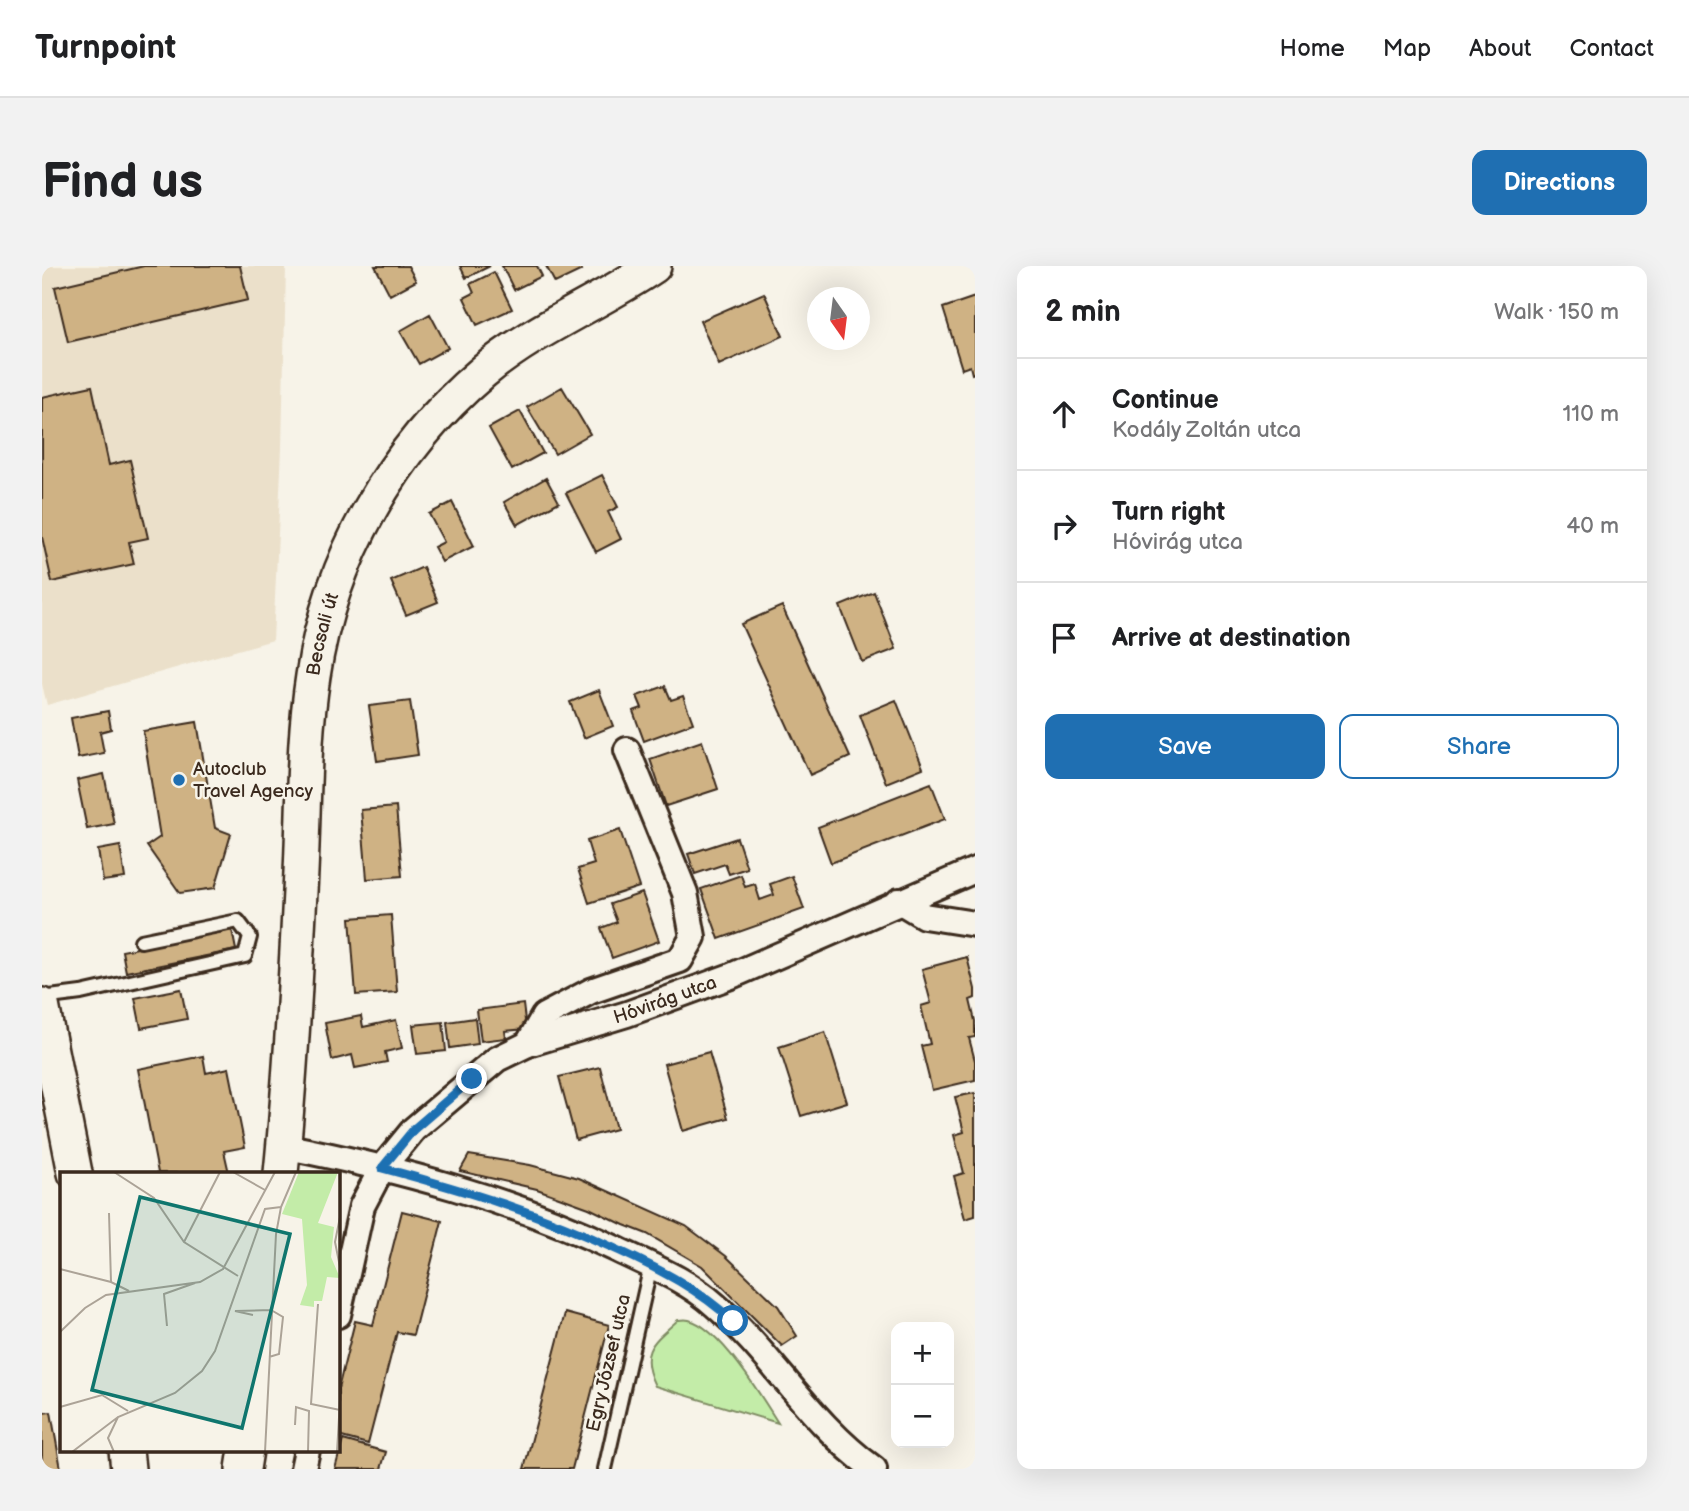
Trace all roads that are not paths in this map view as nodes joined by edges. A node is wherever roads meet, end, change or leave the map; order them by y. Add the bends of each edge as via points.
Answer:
1 (654, 266) edge
2 (627, 750) dead end
3 (975, 870) edge
4 (899, 901) junction
5 (975, 924) edge
6 (141, 941) dead end
7 (42, 998) edge
8 (42, 1005) edge
9 (528, 1044) junction
10 (282, 1160) edge
11 (382, 1168) junction
12 (75, 1172) edge
13 (651, 1265) junction
14 (340, 1306) edge
15 (605, 1469) edge
16 (874, 1469) edge

1 - 10 main road, Becsali út via 511,352 443,410 385,484 333,589 319,641 307,734 293,1034
2 - 9 street via 685,893 693,937 680,960 591,991 544,1016
3 - 4 street, Hóvirág utca
4 - 5 street via 924,916
4 - 9 street, Hóvirág utca via 731,976
6 - 7 lane via 238,921 250,937 245,956
8 - 12 main road
9 - 11 street, Hóvirág utca via 497,1059 472,1079 414,1129
10 - 11 street
11 - 13 street via 498,1200
11 - 14 street, Hóvirág utca via 362,1206
13 - 15 lane, Egry József utca
13 - 16 street via 713,1303 821,1424

